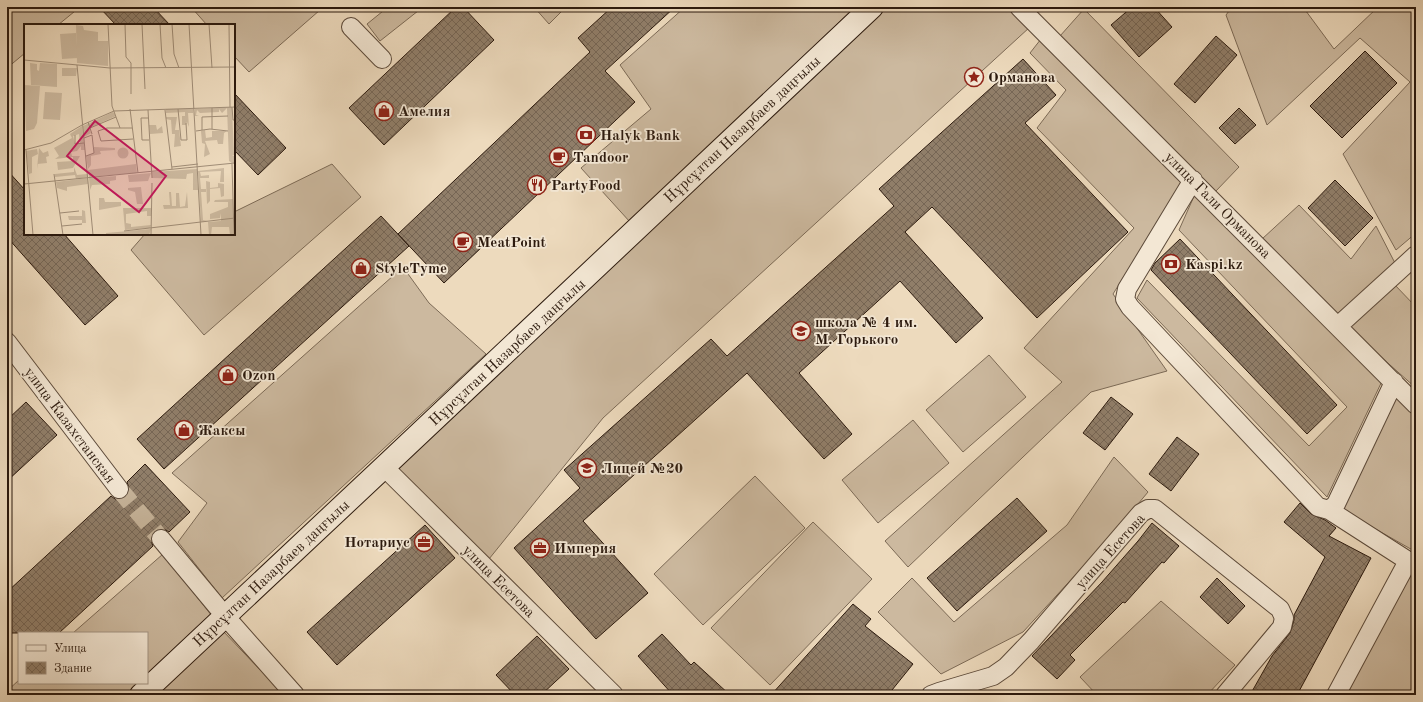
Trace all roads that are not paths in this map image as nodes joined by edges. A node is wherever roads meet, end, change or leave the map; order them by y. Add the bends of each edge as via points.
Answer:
1 (872, 7) edge
2 (1019, 7) edge
3 (351, 27) dead end
4 (382, 59) dead end
5 (1193, 180) junction
6 (1416, 255) edge
7 (1338, 326) junction
8 (7, 342) edge
9 (1394, 382) junction
10 (1416, 405) edge
11 (384, 467) junction
12 (119, 489) tunnel mouth
13 (1329, 510) junction
14 (161, 539) tunnel mouth
15 (1412, 563) edge
16 (225, 616) junction
17 (141, 695) edge
18 (295, 695) edge
19 (614, 695) edge
20 (931, 695) edge
21 (1225, 695) edge
22 (1336, 695) edge

1 - 11 main road, Нұрсұлтан Назарбаев даңғылы
2 - 5 street, улица Гали Орманова
3 - 4 street
5 - 7 street, улица Гали Орманова
5 - 13 street via 1127,289 1125,299 1318,507
6 - 7 street
7 - 9 street, улица Гали Орманова
8 - 12 street, улица Казахстанская
9 - 10 street, улица Гали Орманова
9 - 13 street via 1336,504
11 - 16 main road, Нұрсұлтан Назарбаев даңғылы
11 - 19 street, улица Есетова
13 - 15 street
14 - 16 street
15 - 22 street
16 - 17 main road, Нұрсұлтан Назарбаев даңғылы
16 - 18 street
20 - 21 street, улица Есетова via 993,676 1006,667 1141,514 1148,509 1155,509 1280,609 1284,618 1282,627

